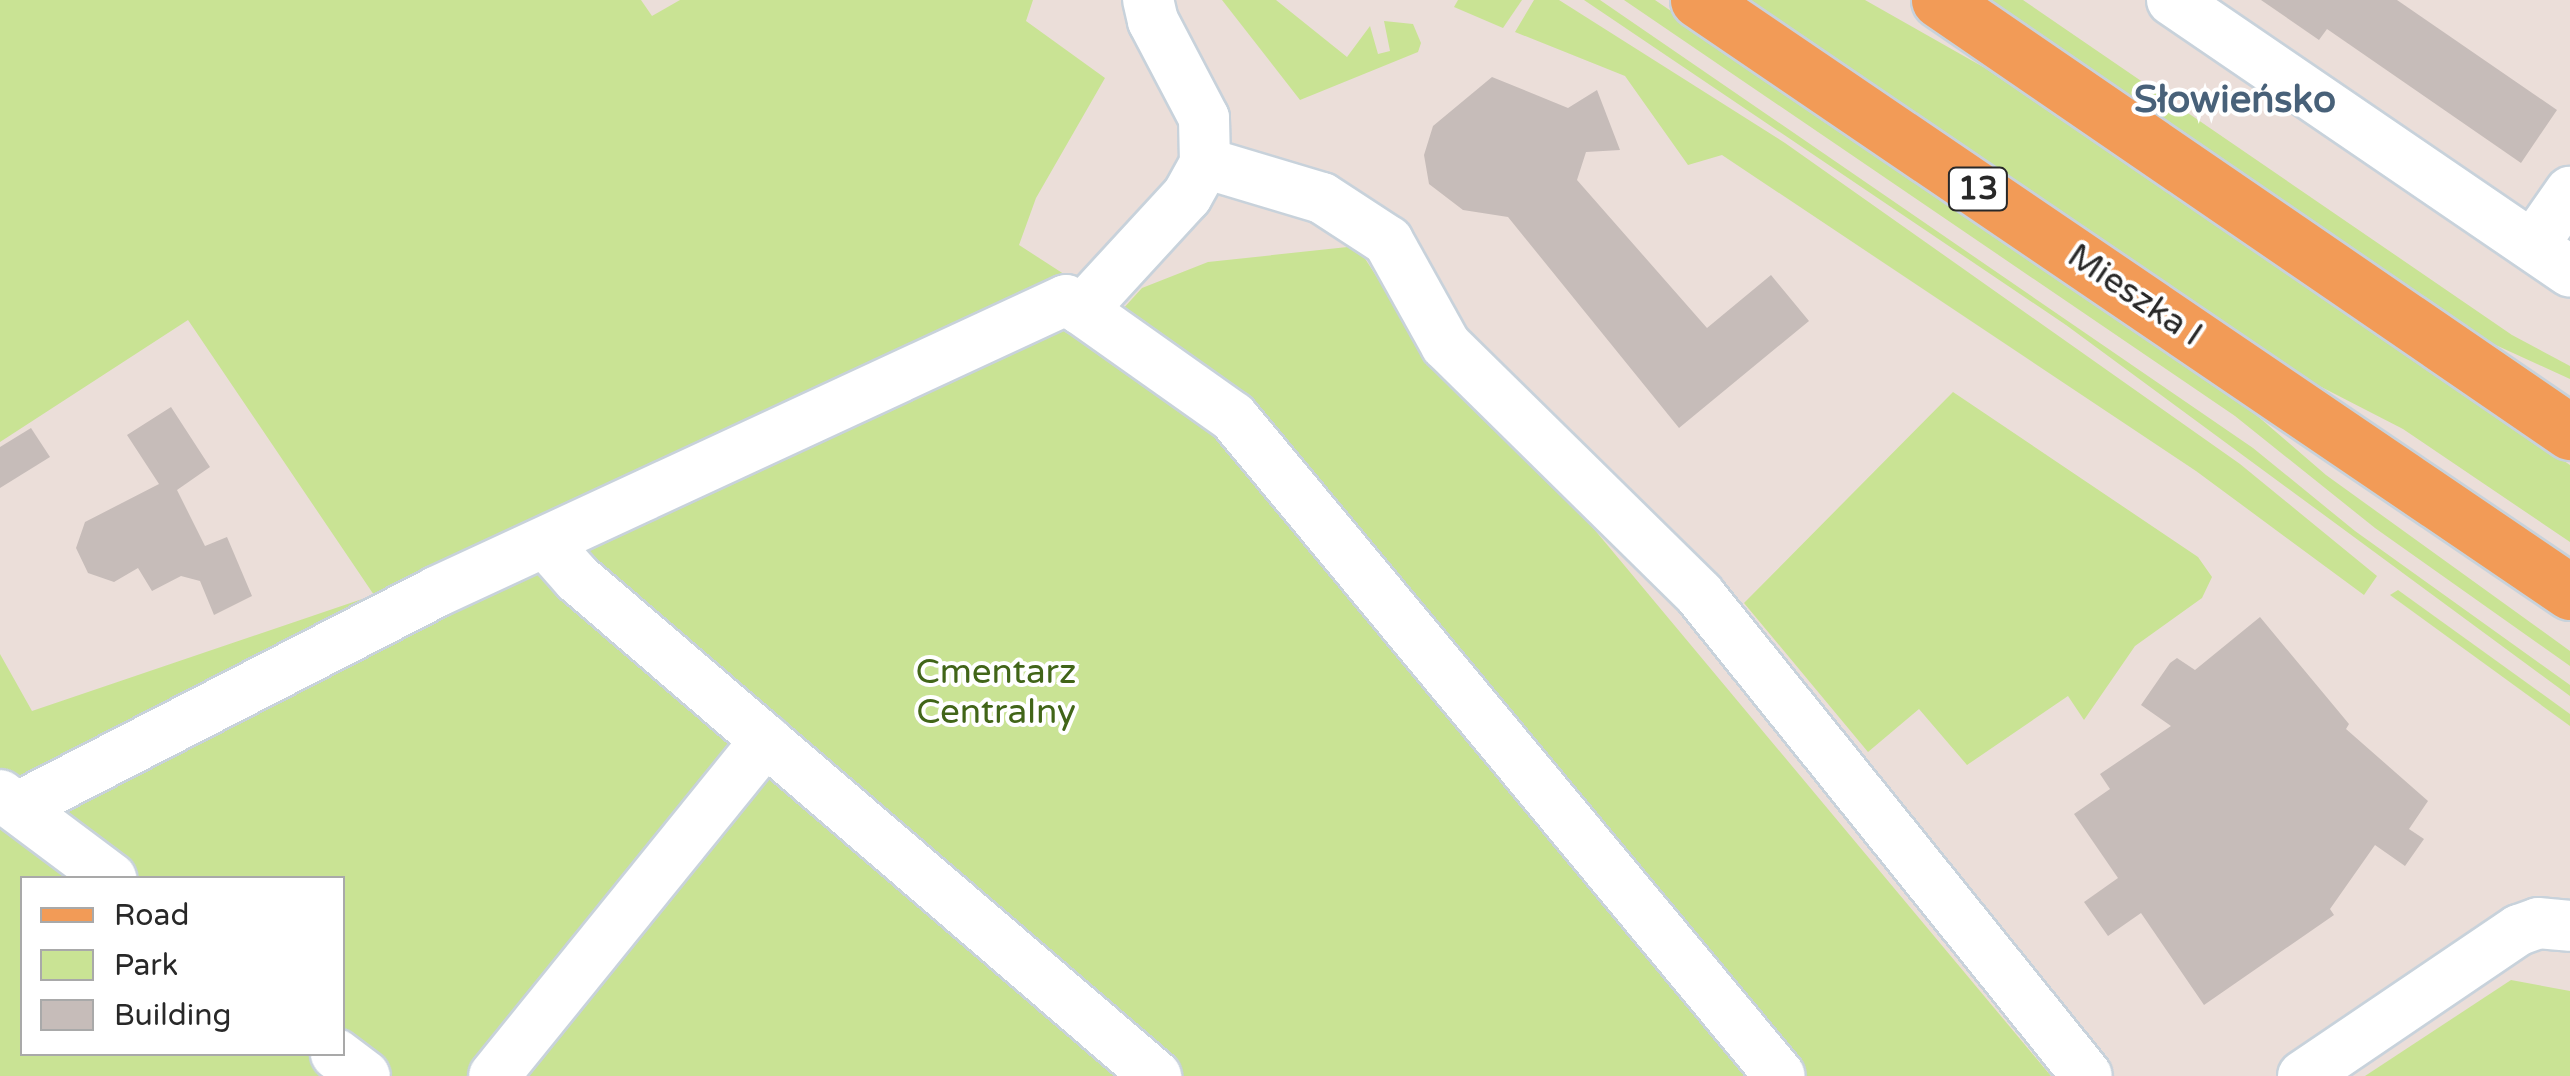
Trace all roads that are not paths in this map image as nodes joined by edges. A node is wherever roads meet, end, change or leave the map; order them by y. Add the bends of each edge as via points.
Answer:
1 (1148, 0) edge
2 (1698, 0) edge
3 (1939, 0) edge
4 (2172, 0) edge
5 (1206, 164) junction
6 (2570, 192) edge
7 (2552, 258) edge
8 (1090, 302) junction
9 (2570, 432) edge
10 (546, 543) junction
11 (2570, 592) edge
12 (766, 740) junction
13 (9, 801) edge
14 (108, 876) edge
15 (2554, 924) edge
16 (339, 1056) edge
17 (364, 1076) edge
18 (494, 1076) edge
19 (1156, 1076) edge
20 (1780, 1076) edge
21 (2087, 1076) edge
22 (2303, 1076) edge

1 - 5 street via 1204,118
2 - 11 main road, Mieszka I / 13
3 - 9 main road
4 - 7 street
5 - 8 street via 1188,196
5 - 21 street via 1322,198 1388,242 1446,345 1700,596
6 - 7 street
8 - 10 street via 1066,300
8 - 20 street via 1233,417
10 - 12 street via 577,578
10 - 13 street
12 - 18 street
12 - 19 street
13 - 14 street
15 - 22 street
16 - 17 street

